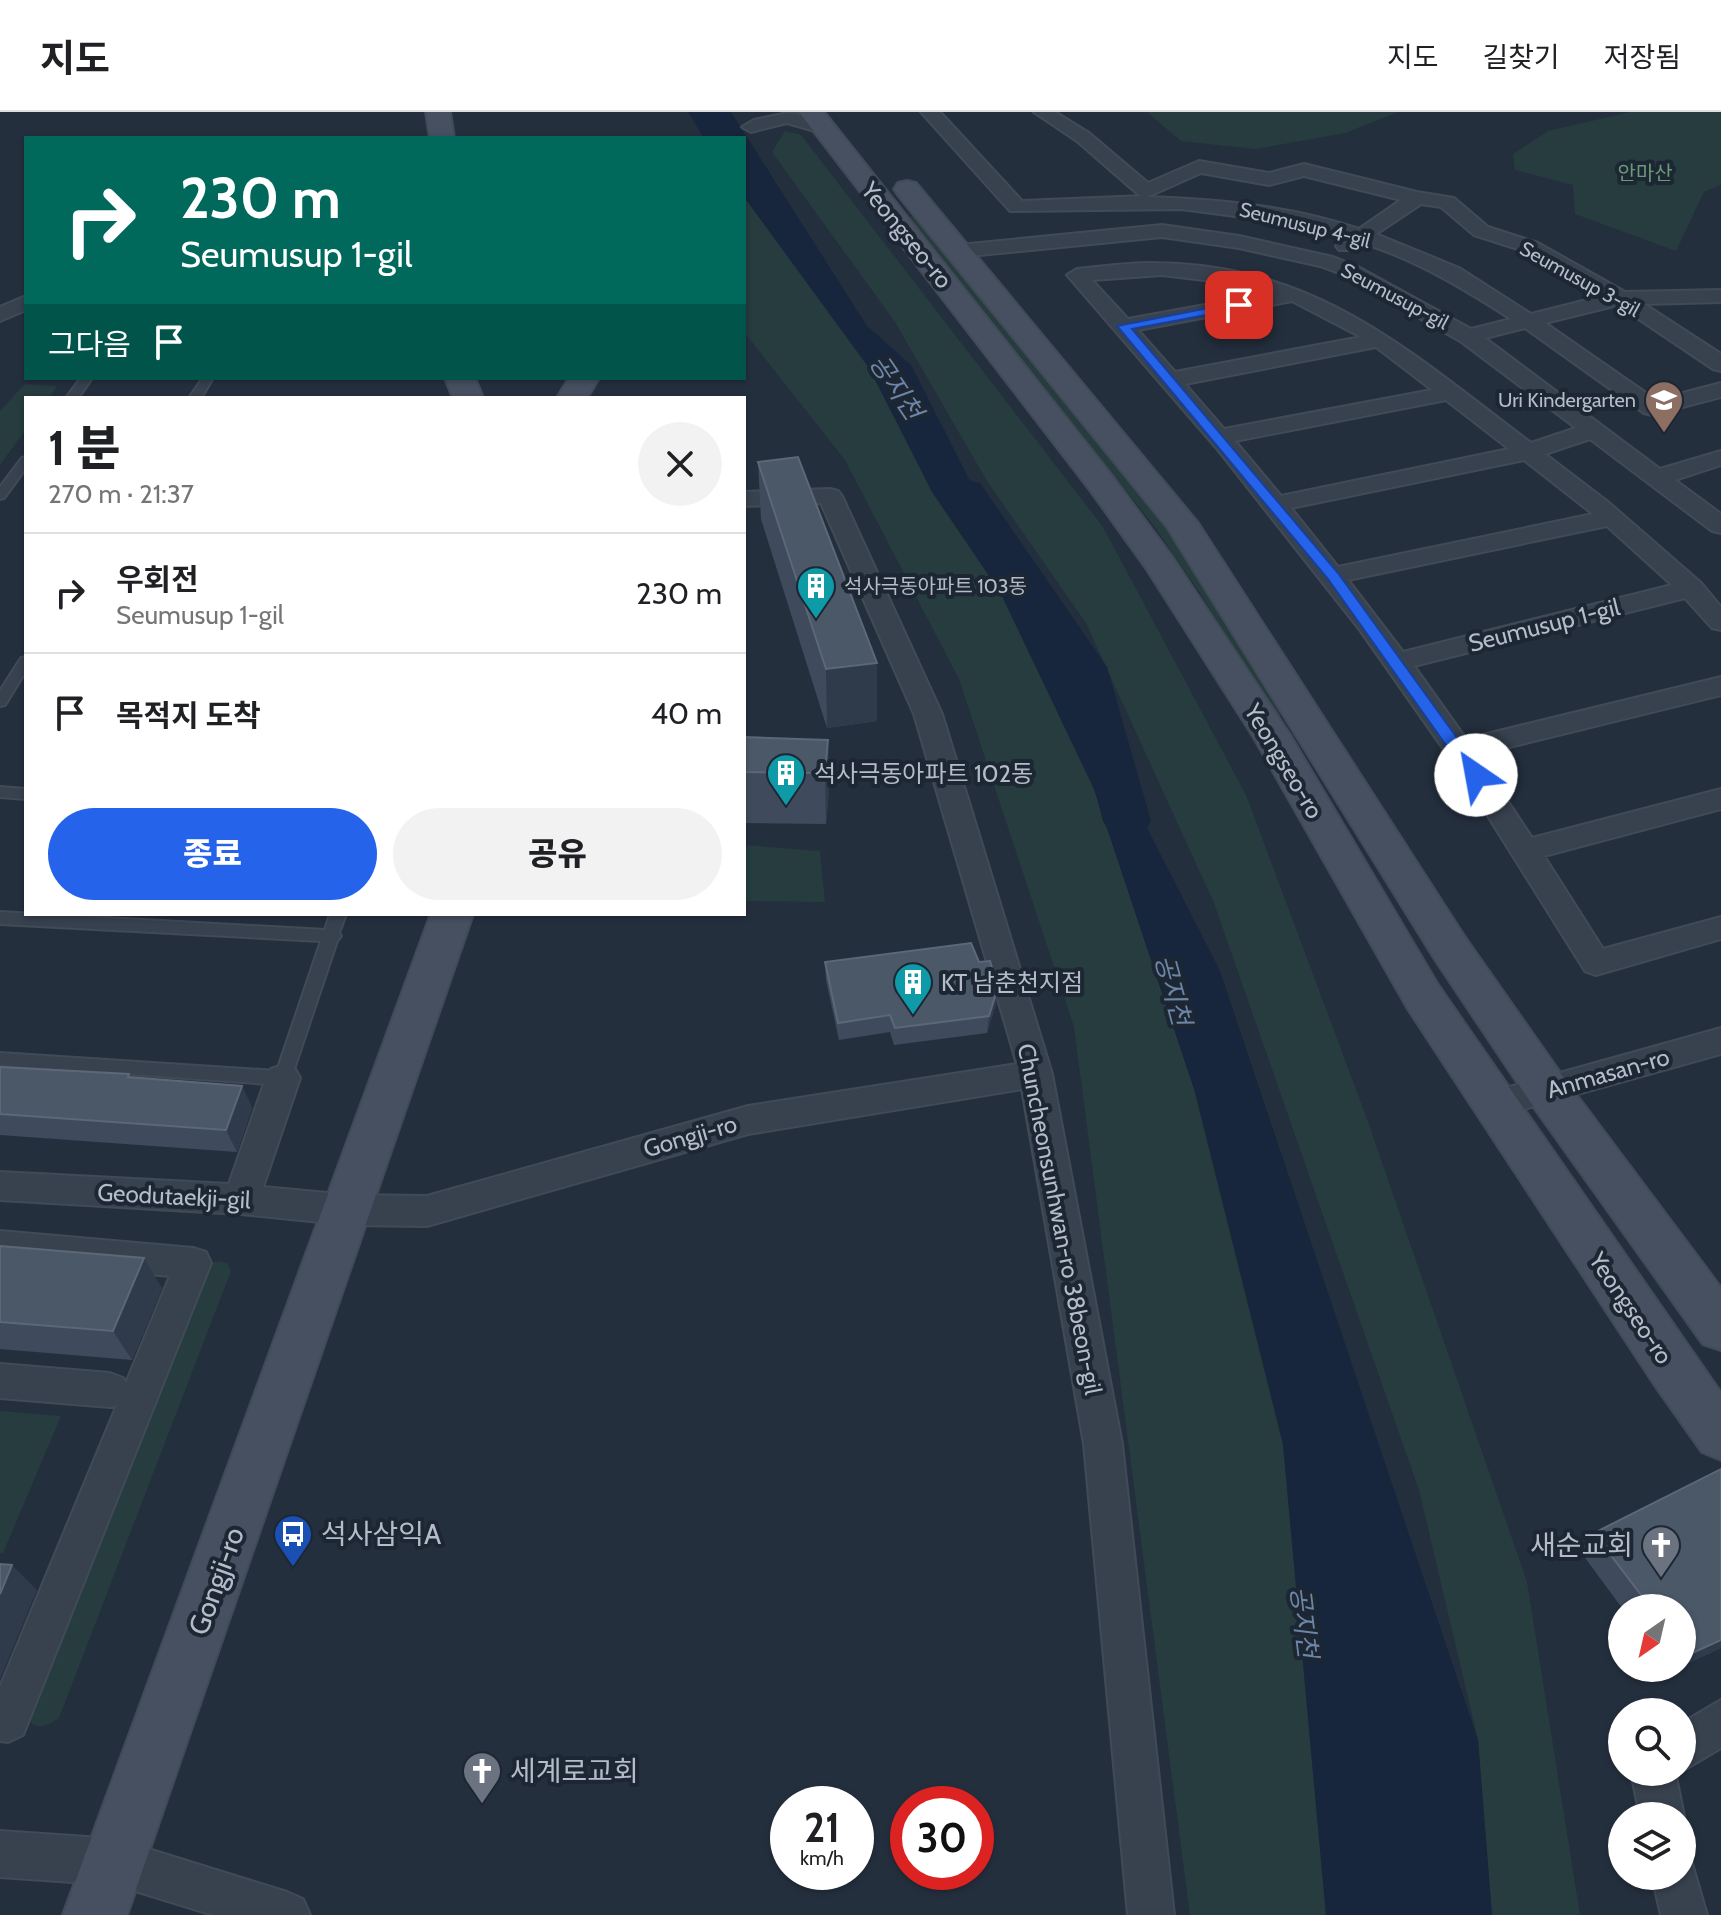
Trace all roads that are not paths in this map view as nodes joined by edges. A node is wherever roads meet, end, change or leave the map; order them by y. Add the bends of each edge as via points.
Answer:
1 (438, 112) edge
2 (930, 112) edge
3 (1043, 112) edge
4 (825, 117) edge
5 (755, 120) edge
6 (442, 136) edge
7 (1150, 196) junction
8 (1417, 198) junction
9 (1162, 231) junction
10 (1360, 235) junction
11 (959, 251) junction
12 (1326, 261) junction
13 (1297, 295) junction
14 (1721, 296) edge
15 (1621, 298) junction
16 (24, 303) edge
17 (0, 315) edge
18 (1527, 320) junction
19 (1123, 326) junction
20 (1468, 336) junction
21 (1381, 340) junction
22 (1721, 364) edge
23 (1170, 380) junction
24 (1721, 390) edge
25 (1450, 393) junction
26 (1594, 430) junction
27 (1218, 437) junction
28 (1528, 452) junction
29 (1721, 458) edge
30 (24, 463) edge
31 (1656, 478) junction
32 (0, 495) edge
33 (746, 499) edge
34 (1275, 504) junction
35 (1610, 518) junction
36 (1721, 526) edge
37 (1333, 576) junction
38 (1692, 588) junction
39 (1721, 622) edge
40 (1396, 662) junction
41 (24, 664) edge
42 (13, 683) edge
43 (1721, 686) edge
44 (0, 702) edge
45 (1460, 750) junction
46 (0, 792) edge
47 (24, 794) edge
48 (1721, 799) edge
49 (1524, 851) junction
50 (338, 916) edge
51 (452, 916) edge
52 (0, 918) edge
53 (1721, 928) edge
54 (333, 936) junction
55 (1448, 944) junction
56 (1394, 948) junction
57 (1721, 1041) edge
58 (0, 1059) edge
59 (1036, 1074) junction
60 (283, 1078) junction
61 (1547, 1090) junction
62 (1495, 1104) junction
63 (0, 1186) edge
64 (241, 1199) junction
65 (349, 1210) junction
66 (0, 1246) edge
67 (1664, 1250) junction
68 (1597, 1258) junction
69 (1721, 1328) edge
70 (0, 1381) edge
71 (110, 1390) dead end
72 (1721, 1435) edge
73 (0, 1719) edge
74 (1721, 1722) edge
75 (1696, 1739) edge
76 (0, 1854) edge
77 (116, 1862) junction
78 (1678, 1890) edge
79 (95, 1915) edge
80 (287, 1915) edge
81 (1151, 1915) edge
82 (1684, 1915) edge

1 - 6 street
2 - 7 street, Seumusup 4-gil via 1017,207
3 - 7 street via 1083,137
4 - 5 street
4 - 11 street, Yeongseo-ro
4 - 56 street, Yeongseo-ro via 1161,565 1271,735
7 - 8 street, Seumusup 3-gil via 1199,167 1269,179 1304,170
7 - 9 street
7 - 10 street, Seumusup 4-gil via 1245,207
8 - 10 street
8 - 15 street, Seumusup 3-gil via 1447,202 1481,231 1531,247
9 - 11 street, Seumusup-gil
9 - 12 street, Seumusup-gil
10 - 12 street
10 - 18 street, Seumusup 4-gil via 1446,269
11 - 55 street, Yeongseo-ro via 1181,523
12 - 13 street
12 - 20 street, Seumusup-gil
13 - 19 street
13 - 19 street via 1160,269 1077,275
13 - 21 street via 1351,319
14 - 15 street
15 - 18 street
15 - 22 street, Seumusup 3-gil
16 - 17 street
18 - 20 street
18 - 24 street, Seumusup 4-gil via 1652,408
19 - 23 street
20 - 26 street, Seumusup-gil
21 - 23 street
21 - 25 street
23 - 27 street
25 - 27 street
25 - 28 street
26 - 28 street
26 - 31 street, Seumusup-gil
27 - 34 street
28 - 34 street
28 - 35 street
29 - 31 street
30 - 32 lane
31 - 36 street, Seumusup-gil
33 - 59 street, Chuncheonsunhwan-ro 38beon-gil via 830,496 928,714
34 - 37 street
35 - 37 street
35 - 38 street
37 - 40 street
38 - 39 street
38 - 40 street, Seumusup 1-gil
40 - 45 street
41 - 42 lane
42 - 44 lane
43 - 45 street
45 - 49 street
46 - 47 lane
48 - 49 street
49 - 53 street via 1596,963
50 - 54 lane
51 - 65 street, Gongji-ro
52 - 54 lane
54 - 60 lane
55 - 56 street via 1441,957 1427,961
55 - 61 street, Yeongseo-ro
56 - 62 street, Yeongseo-ro
57 - 61 street, Anmasan-ro
58 - 60 lane
59 - 65 street, Gongji-ro via 748,1120 427,1211
59 - 81 street, Chuncheonsunhwan-ro 38beon-gil via 1103,1444
60 - 64 street
61 - 62 street, Anmasan-ro
61 - 67 street, Yeongseo-ro
62 - 68 street, Yeongseo-ro
63 - 64 street, Geodutaekji-gil
64 - 65 street, Geodutaekji-gil
65 - 77 street, Gongji-ro
66 - 73 street via 193,1263 8,1720
67 - 68 street via 1614,1233 1603,1241
67 - 69 street, Yeongseo-ro
68 - 72 street, Yeongseo-ro
70 - 71 street
74 - 75 street
76 - 77 street
77 - 79 street, Gongji-ro
77 - 80 street
78 - 82 street

